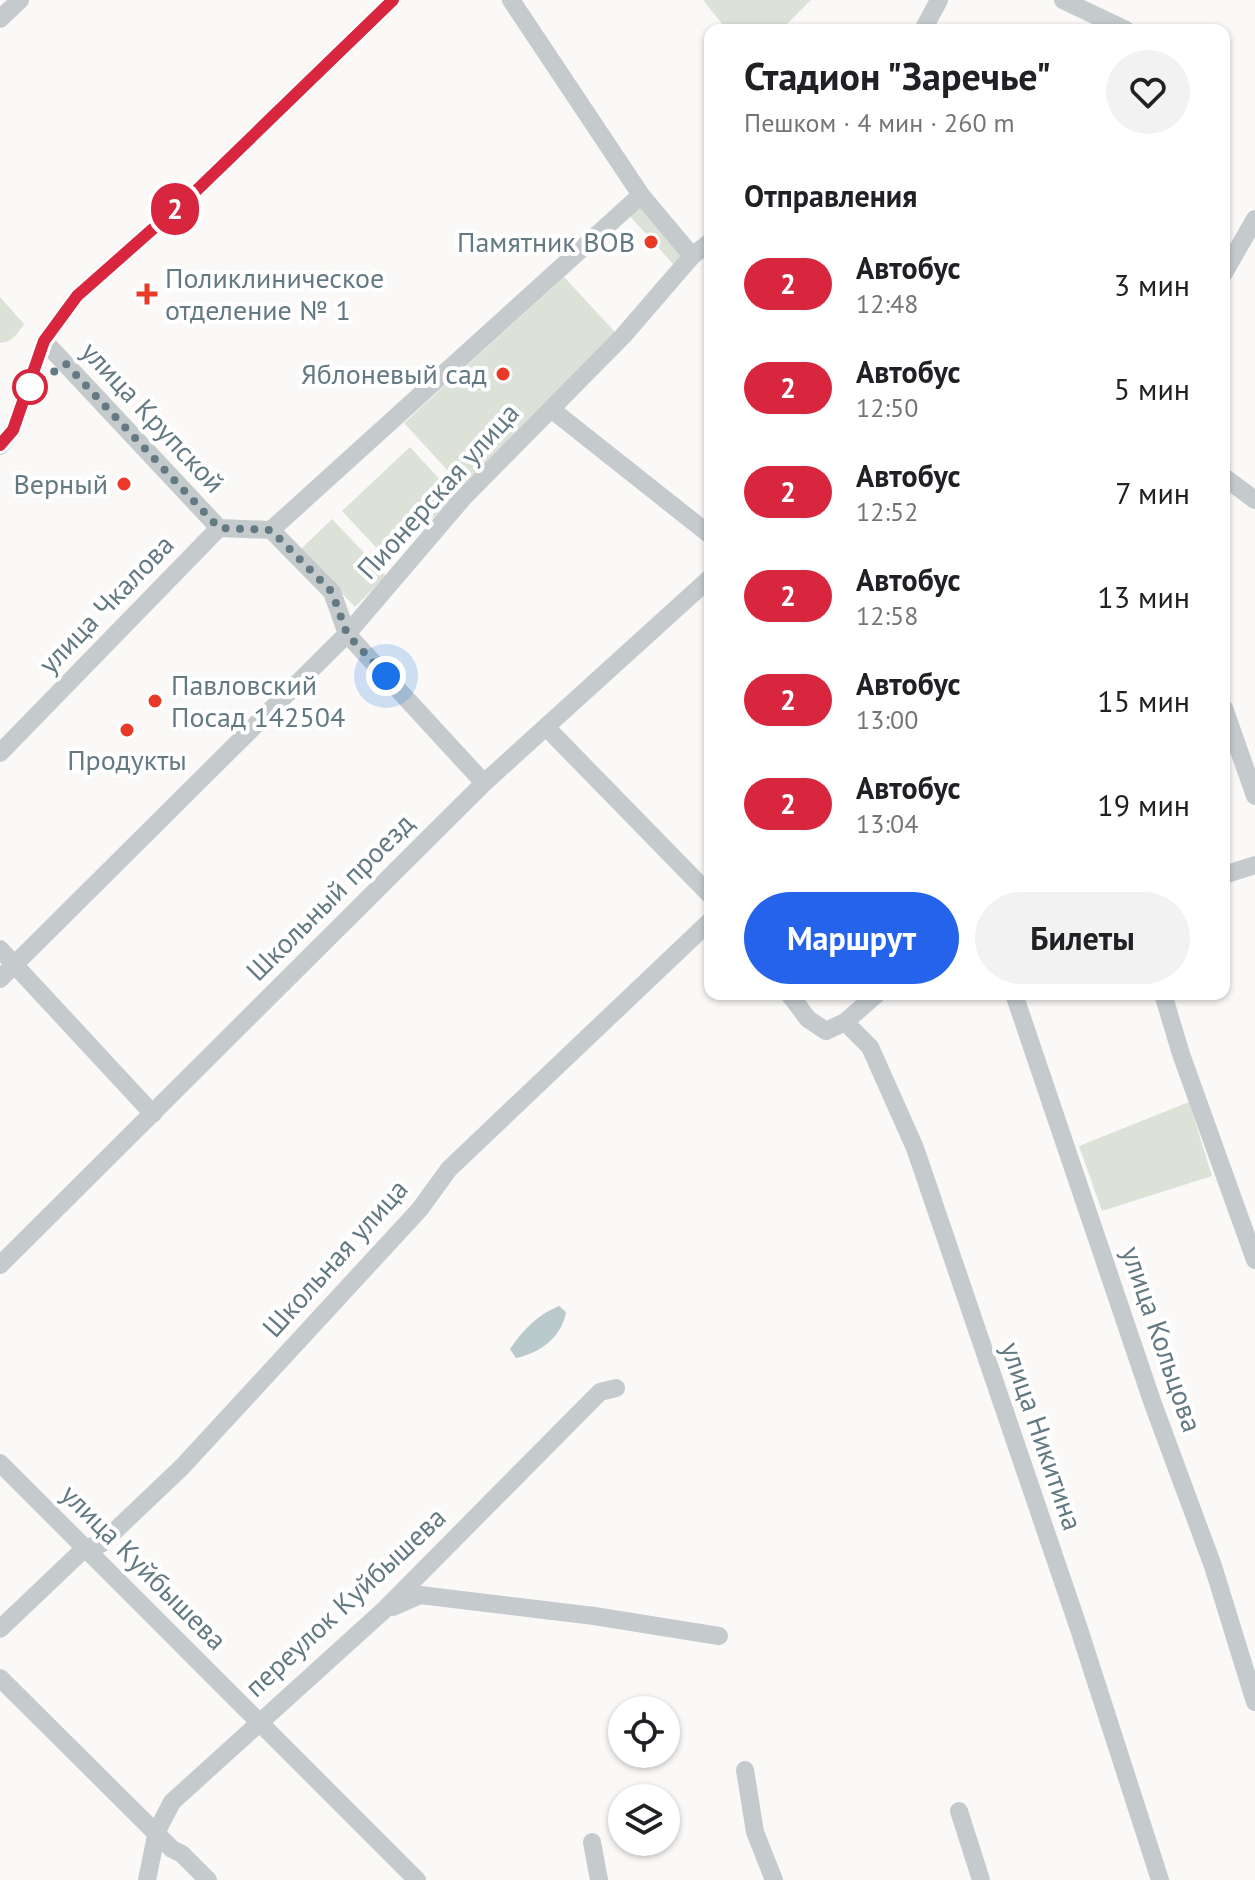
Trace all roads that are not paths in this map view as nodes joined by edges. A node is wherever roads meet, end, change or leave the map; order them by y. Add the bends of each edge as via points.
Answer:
1 (20, 0) edge
2 (393, 0) edge
3 (511, 0) edge
4 (939, 0) edge
5 (1063, 0) edge
6 (0, 19) edge
7 (926, 24) edge
8 (1113, 24) edge
9 (641, 195) junction
10 (1255, 219) edge
11 (704, 247) edge
12 (692, 256) junction
13 (1230, 263) edge
14 (44, 341) junction
15 (551, 409) junction
16 (0, 446) edge
17 (1230, 481) edge
18 (1255, 500) edge
19 (219, 528) junction
20 (271, 530) junction
21 (704, 530) edge
22 (704, 583) edge
23 (347, 634) junction
24 (1230, 725) edge
25 (546, 727) junction
26 (0, 753) edge
27 (484, 783) junction
28 (1255, 796) edge
29 (1255, 865) edge
30 (1230, 873) edge
31 (704, 889) edge
32 (704, 927) edge
33 (0, 949) edge
34 (15, 963) junction
35 (0, 979) edge
36 (794, 1000) edge
37 (870, 1000) edge
38 (1016, 1000) edge
39 (1165, 1000) edge
40 (845, 1022) junction
41 (153, 1114) junction
42 (1255, 1260) edge
43 (0, 1265) edge
44 (616, 1388) dead end
45 (0, 1463) edge
46 (85, 1548) junction
47 (383, 1611) junction
48 (0, 1629) edge
49 (719, 1636) dead end
50 (0, 1678) edge
51 (1255, 1702) edge
52 (259, 1720) junction
53 (745, 1770) dead end
54 (959, 1811) dead end
55 (157, 1831) junction
56 (592, 1842) dead end
57 (147, 1880) edge
58 (208, 1880) edge
59 (417, 1880) edge
60 (599, 1880) edge
61 (774, 1880) edge
62 (981, 1880) edge
63 (1160, 1880) edge

1 - 6 street
2 - 14 street via 198,189 77,296
3 - 9 street
4 - 7 street
5 - 8 street
9 - 12 street
9 - 20 street
10 - 13 street
11 - 12 street, Пионерская улица
12 - 15 street, Пионерская улица
14 - 16 street via 18,419
14 - 19 street, улица Крупской
15 - 21 street
15 - 23 street, Пионерская улица via 464,497
17 - 18 street
19 - 20 street, улица Крупской
19 - 26 street, улица Чкалова
20 - 23 street via 332,592
22 - 25 street, Школьный проезд
23 - 27 street
23 - 34 street, Пионерская улица
24 - 28 street
25 - 27 street, Школьный проезд
25 - 31 street
27 - 41 street, Школьный проезд
29 - 30 street
32 - 46 street, Школьная улица via 449,1169 420,1209 182,1467 101,1544
33 - 34 street
34 - 35 street, Пионерская улица
34 - 41 street
36 - 40 street via 826,1031
37 - 40 street
38 - 51 street, улица Кольцова via 1213,1566
39 - 42 street
40 - 63 street, улица Никитина via 870,1047 915,1148
41 - 43 street, Школьный проезд
44 - 47 street, переулок Куйбышева via 600,1392
45 - 46 street, улица Куйбышева
46 - 48 street, Школьная улица
46 - 52 street, улица Куйбышева
47 - 49 street via 420,1595
47 - 52 street, переулок Куйбышева
50 - 55 street
52 - 55 street, переулок Куйбышева via 172,1802
52 - 59 street, улица Куйбышева
53 - 61 street via 755,1832
54 - 62 street
55 - 57 street, переулок Куйбышева
55 - 58 street
56 - 60 street

